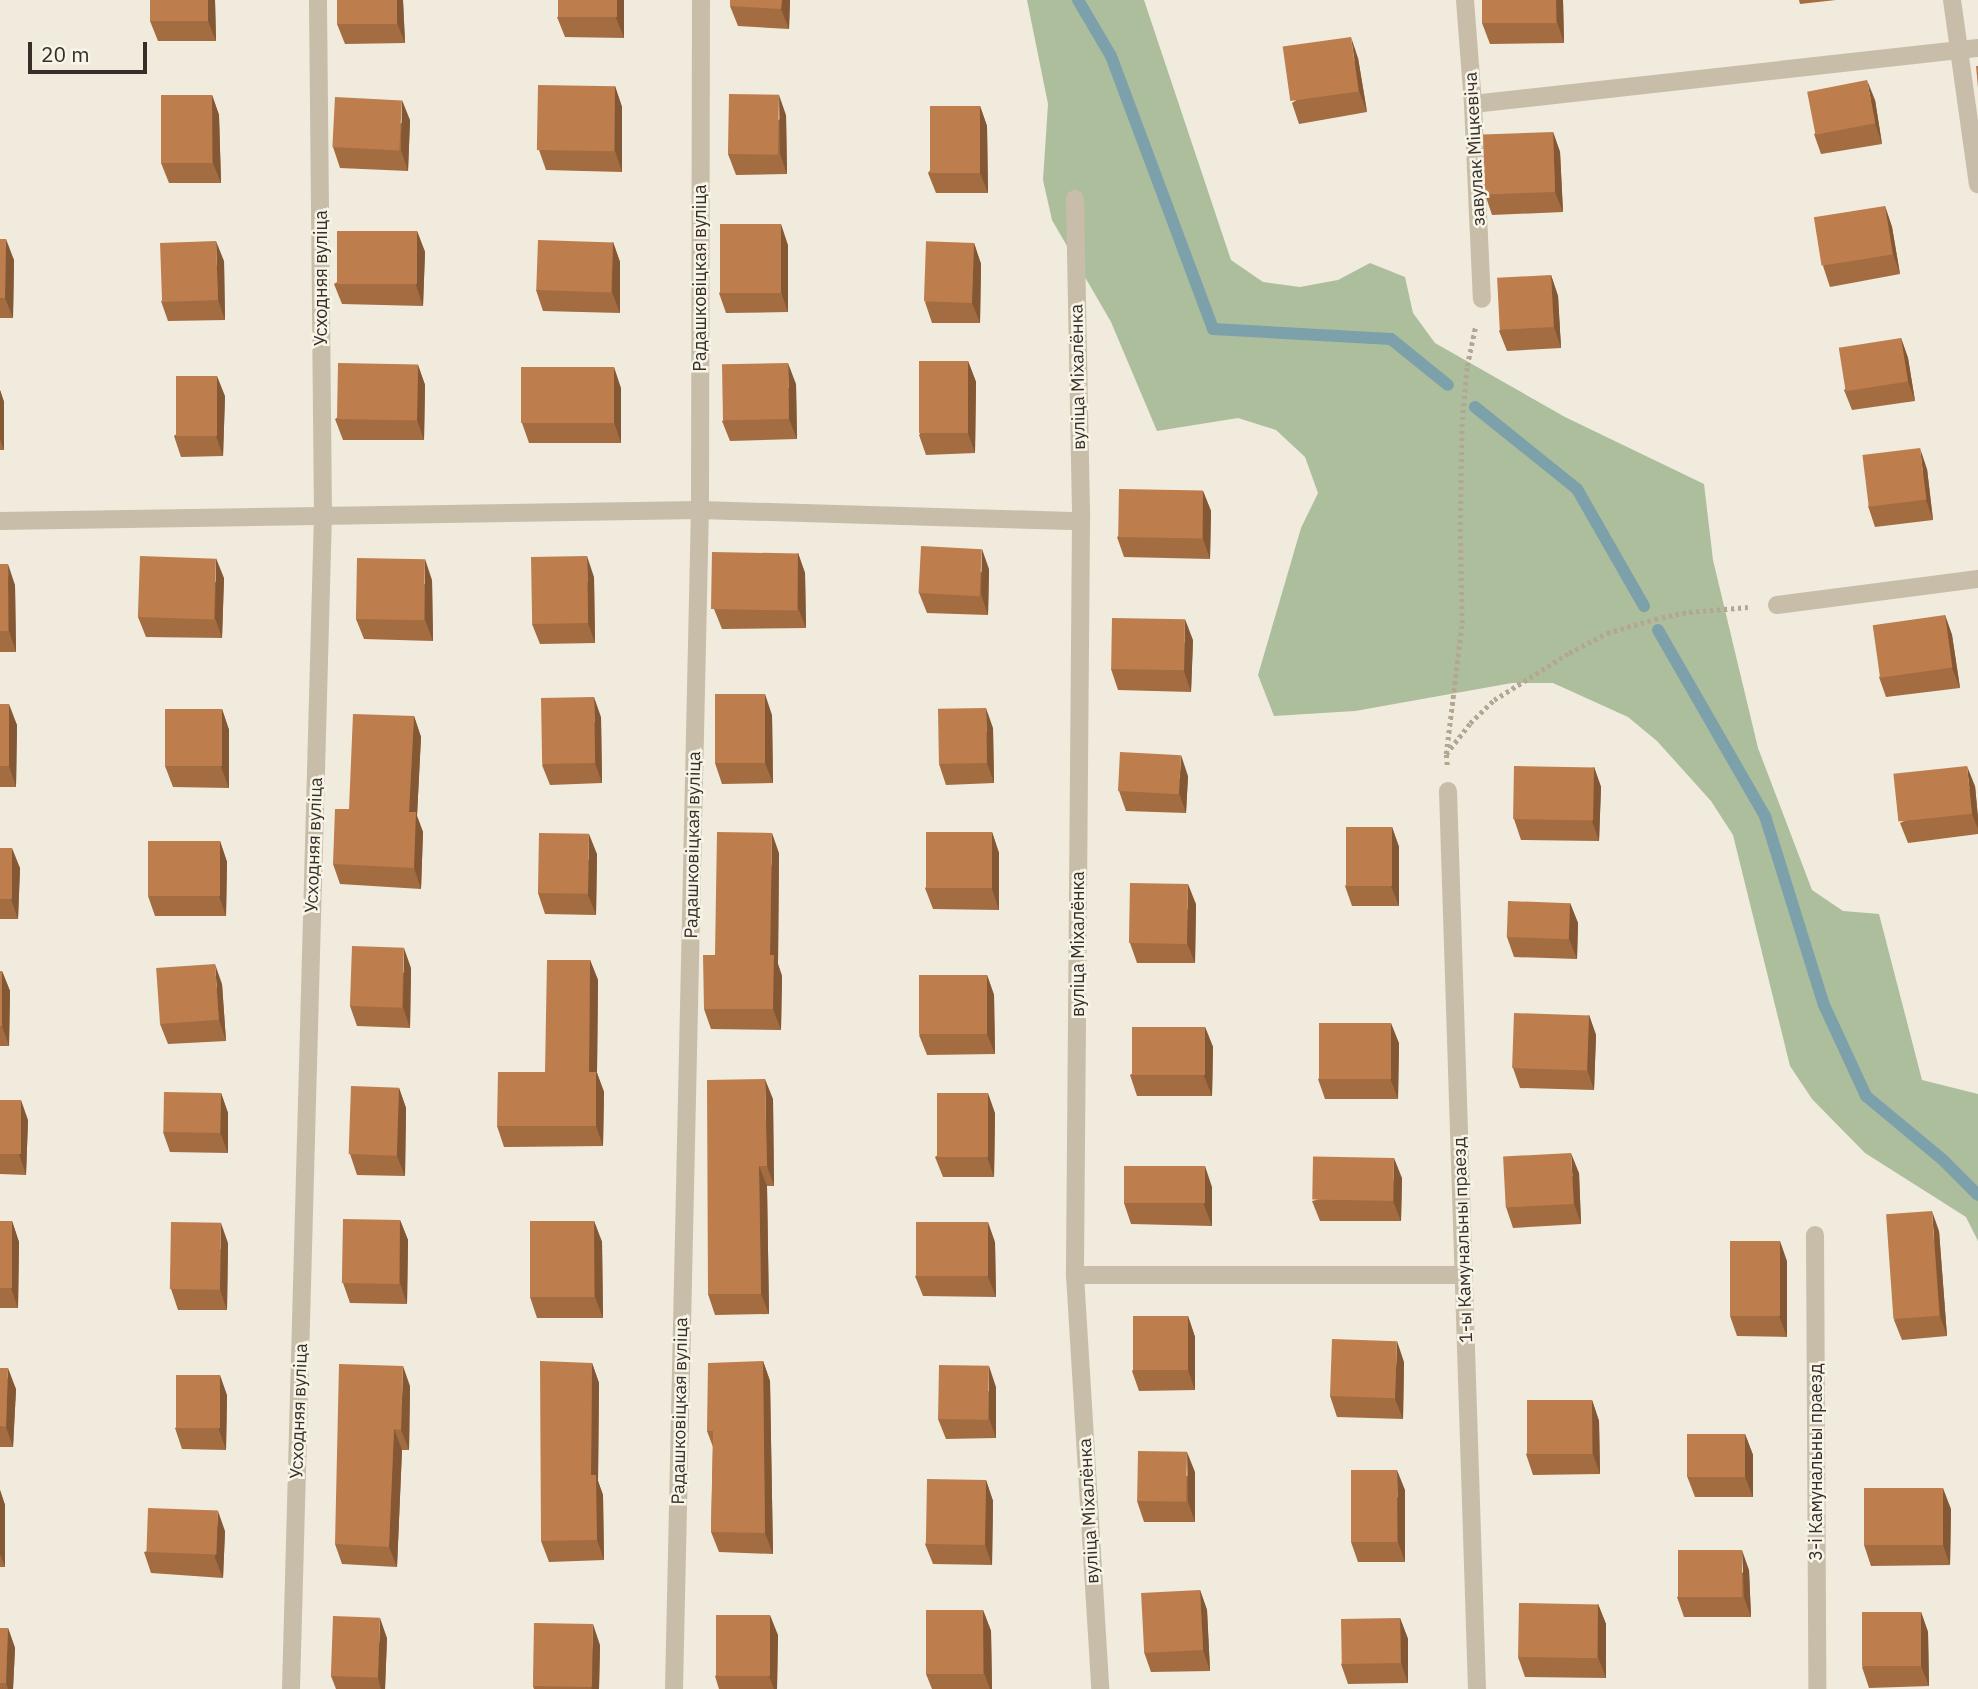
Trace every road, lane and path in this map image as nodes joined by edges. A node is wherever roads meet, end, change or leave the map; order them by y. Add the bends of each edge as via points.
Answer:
1 (318, 0) edge
2 (701, 0) edge
3 (1465, 0) edge
4 (1952, 0) edge
5 (1978, 48) edge
6 (1959, 50) junction
7 (1474, 104) junction
8 (1978, 184) edge
9 (1075, 199) dead end
10 (1482, 299) joint
11 (700, 510) junction
12 (323, 516) junction
13 (0, 521) edge
14 (1082, 521) junction
15 (1978, 579) edge
16 (1777, 604) joint
17 (1446, 754) junction
18 (1448, 791) joint
19 (1815, 1235) dead end
20 (1075, 1275) junction
21 (1464, 1275) junction
22 (291, 1689) edge
23 (674, 1689) edge
24 (1100, 1689) edge
25 (1477, 1689) edge
26 (1817, 1689) edge

1 - 12 street, Усходняя вуліца
2 - 11 street, Радашковіцкая вуліца
3 - 7 street, завулак Міцкевіча
4 - 6 street
5 - 6 street
6 - 7 street
6 - 8 street
7 - 10 street, завулак Міцкевіча
9 - 14 street, вуліца Міхалёнка
10 - 17 path via 1467,366 1462,420 1462,623
11 - 12 street
11 - 14 street
11 - 23 street, Радашковіцкая вуліца
12 - 13 street
12 - 22 street, Усходняя вуліца
14 - 20 street, вуліца Міхалёнка
15 - 16 street
16 - 17 path via 1689,612 1606,633 1494,699
17 - 18 path
18 - 21 street, 1-ы Камунальны праезд
19 - 26 street, 3-і Камунальны праезд
20 - 21 street
20 - 24 street, вуліца Міхалёнка
21 - 25 street, 1-ы Камунальны праезд

